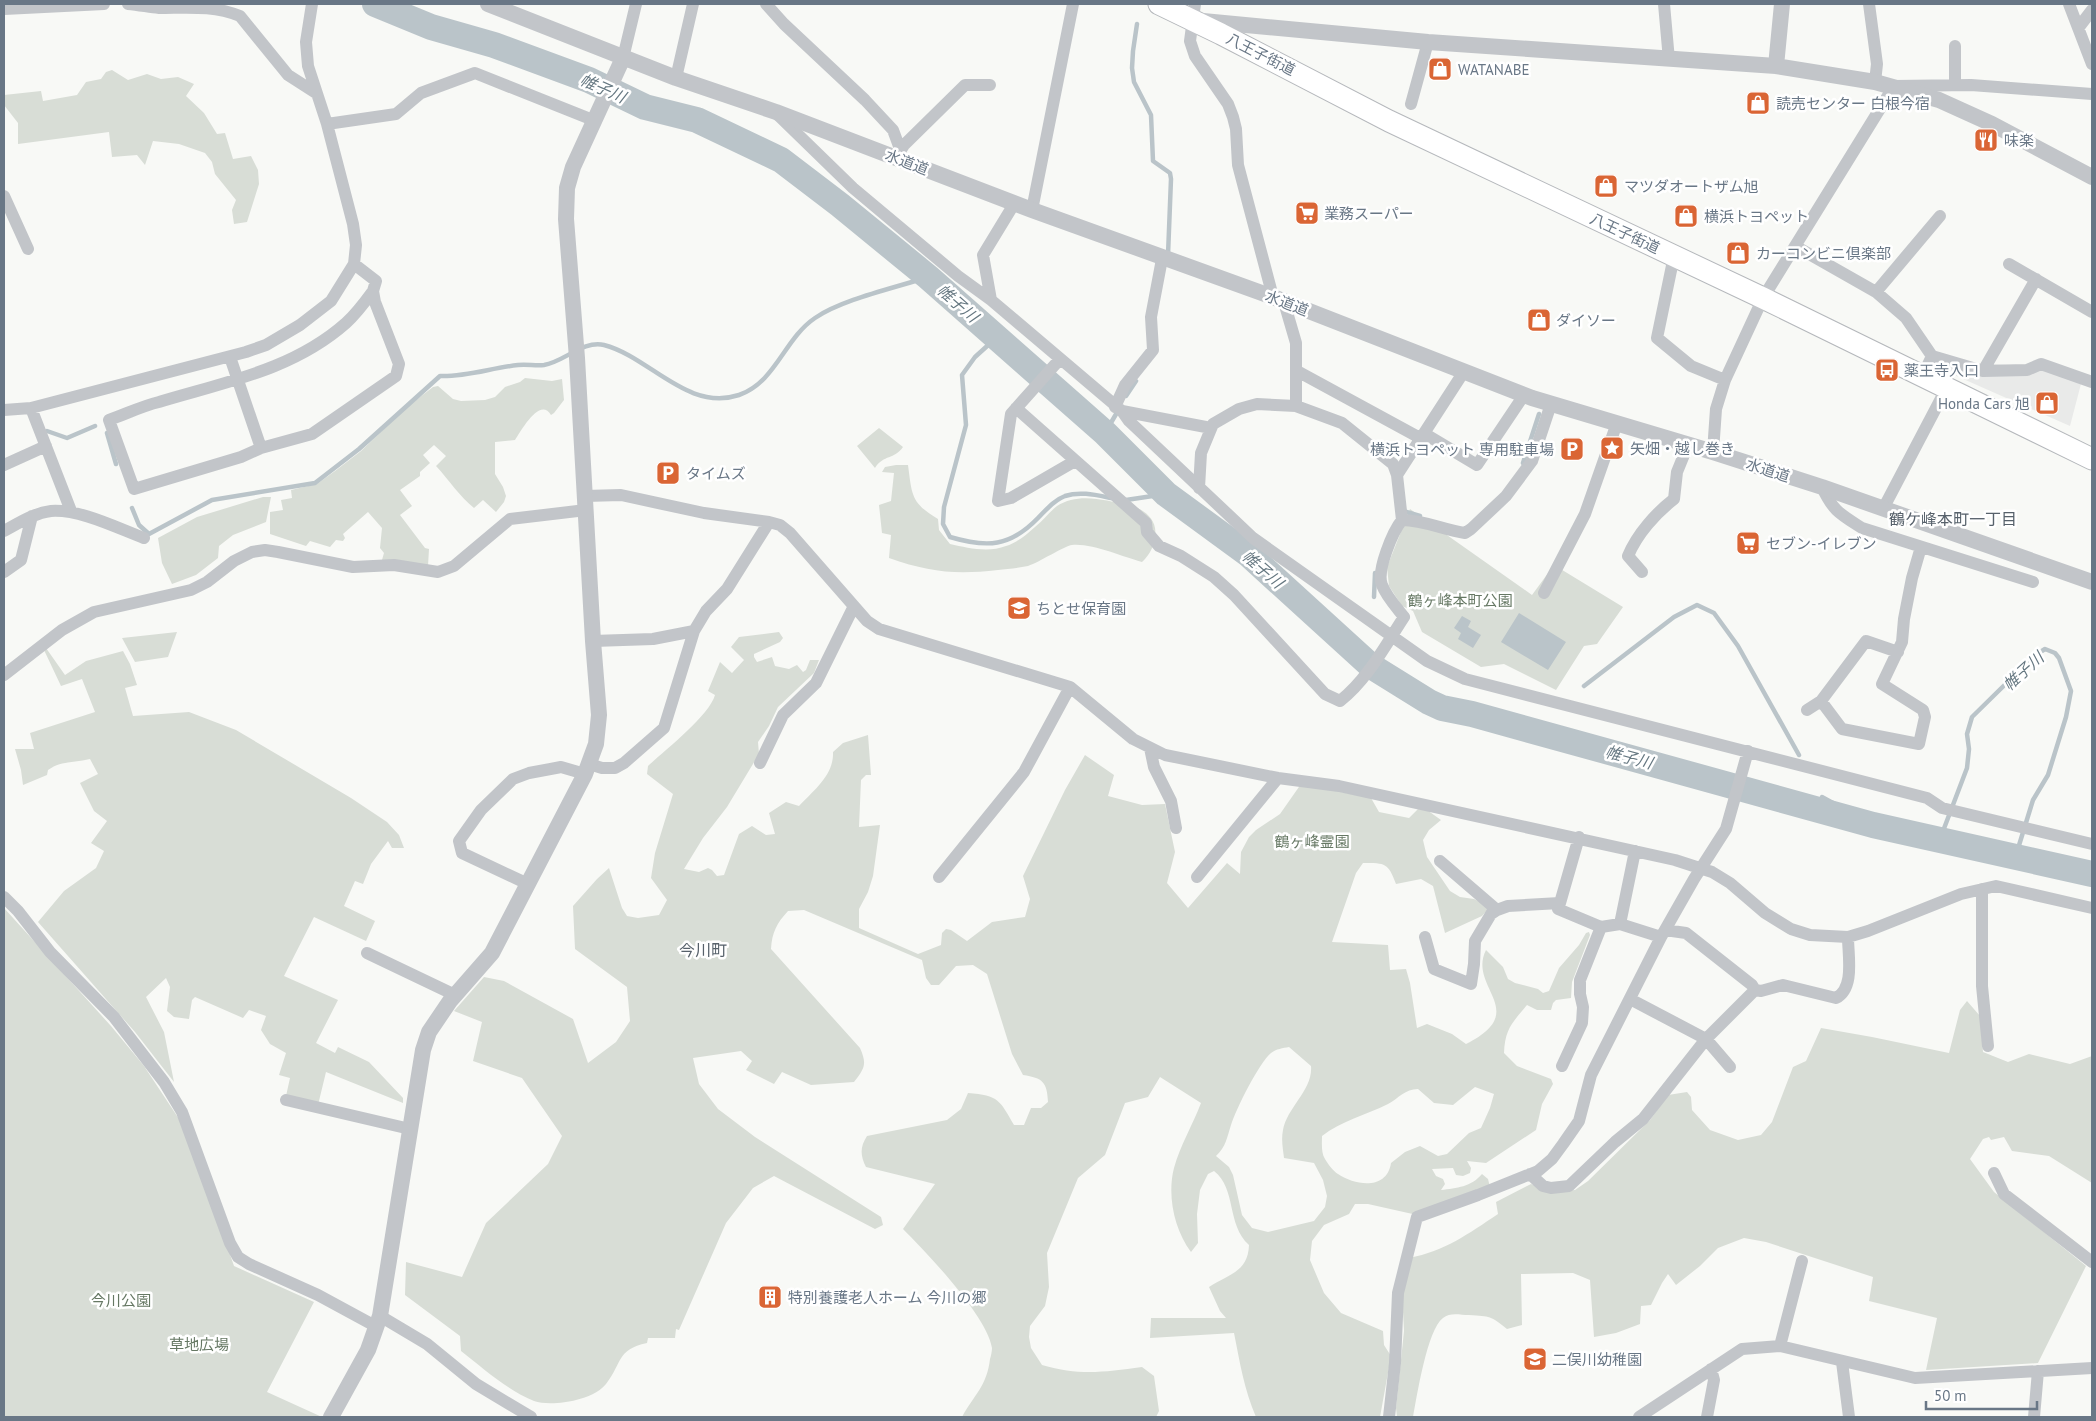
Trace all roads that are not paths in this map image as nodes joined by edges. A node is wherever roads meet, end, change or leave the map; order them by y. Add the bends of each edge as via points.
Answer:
1 (104, 4) edge
2 (128, 4) edge
3 (488, 4) edge
4 (636, 4) edge
5 (693, 4) edge
6 (766, 4) edge
7 (1073, 4) edge
8 (1159, 4) edge
9 (1664, 4) edge
10 (1782, 4) edge
11 (1869, 4) edge
12 (2069, 4) edge
13 (311, 8) edge
14 (4, 9) edge
15 (2092, 10) edge
16 (1194, 12) edge
17 (2079, 27) junction
18 (1428, 42) junction
19 (1955, 46) dead end
20 (623, 58) junction
21 (1669, 60) junction
22 (2092, 64) edge
23 (1776, 66) junction
24 (676, 78) junction
25 (1875, 82) junction
26 (1955, 85) junction
27 (1971, 85) junction
28 (990, 86) dead end
29 (1894, 86) junction
30 (316, 93) junction
31 (2092, 94) edge
32 (1410, 104) dead end
33 (1958, 109) junction
34 (776, 112) junction
35 (595, 116) junction
36 (327, 124) junction
37 (898, 154) junction
38 (2092, 177) edge
39 (4, 196) edge
40 (1014, 204) junction
41 (1032, 210) junction
42 (1940, 216) dead end
43 (1796, 246) junction
44 (28, 249) dead end
45 (1674, 256) junction
46 (1162, 259) junction
47 (354, 264) junction
48 (2010, 264) dead end
49 (2036, 279) junction
50 (373, 291) junction
51 (1876, 292) junction
52 (1763, 298) junction
53 (991, 300) junction
54 (1278, 300) junction
55 (2092, 312) edge
56 (1932, 356) junction
57 (230, 357) junction
58 (1060, 359) junction
59 (1297, 371) junction
60 (1983, 371) junction
61 (1463, 373) junction
62 (1922, 377) junction
63 (238, 380) junction
64 (1725, 380) junction
65 (2092, 382) edge
66 (1946, 388) junction
67 (1524, 395) junction
68 (1020, 404) junction
69 (1551, 404) junction
70 (1296, 406) junction
71 (31, 408) junction
72 (1118, 409) junction
73 (4, 410) edge
74 (1617, 423) junction
75 (1211, 428) junction
76 (1424, 436) junction
77 (1688, 445) junction
78 (46, 446) junction
79 (261, 448) junction
80 (1713, 452) junction
81 (2092, 459) edge
82 (1075, 462) junction
83 (4, 465) edge
84 (1398, 475) junction
85 (1822, 487) junction
86 (1199, 488) junction
87 (586, 503) junction
88 (1883, 509) junction
89 (71, 511) junction
90 (1401, 514) junction
91 (32, 516) junction
92 (769, 522) junction
93 (4, 531) edge
94 (144, 538) dead end
95 (1922, 547) junction
96 (4, 572) edge
97 (1642, 572) dead end
98 (2033, 582) dead end
99 (2092, 582) edge
100 (1544, 593) dead end
101 (854, 606) junction
102 (694, 632) junction
103 (1392, 636) junction
104 (593, 641) junction
105 (1898, 652) junction
106 (4, 675) edge
107 (1070, 688) junction
108 (1821, 701) junction
109 (1807, 710) dead end
110 (1150, 748) junction
111 (1746, 757) junction
112 (760, 763) dead end
113 (587, 769) junction
114 (1278, 778) junction
115 (1176, 828) dead end
116 (1579, 838) junction
117 (2092, 844) edge
118 (1635, 851) junction
119 (1440, 861) dead end
120 (1700, 868) junction
121 (939, 877) dead end
122 (1197, 877) dead end
123 (528, 884) junction
124 (1982, 889) junction
125 (4, 897) edge
126 (1560, 903) junction
127 (2092, 908) edge
128 (1497, 910) junction
129 (1620, 924) junction
130 (1601, 927) junction
131 (1663, 934) junction
132 (1425, 937) dead end
133 (1848, 937) junction
134 (367, 953) dead end
135 (1754, 990) junction
136 (455, 995) junction
137 (1630, 999) junction
138 (1706, 1039) junction
139 (1988, 1046) dead end
140 (1562, 1066) dead end
141 (1730, 1067) dead end
142 (286, 1100) dead end
143 (410, 1129) junction
144 (1994, 1173) dead end
145 (1530, 1174) junction
146 (1802, 1261) dead end
147 (2092, 1262) edge
148 (378, 1322) junction
149 (1780, 1346) junction
150 (1842, 1362) junction
151 (2092, 1368) edge
152 (1711, 1369) junction
153 (2038, 1371) junction
154 (331, 1417) edge
155 (531, 1417) edge
156 (1388, 1417) edge
157 (1639, 1417) edge
158 (1707, 1417) edge
159 (1849, 1417) edge
160 (2034, 1417) edge

1 - 14 street
2 - 30 street via 157,8 204,7 240,16 288,75
3 - 20 street, 水道道
4 - 20 street
5 - 24 street
6 - 37 street via 893,130
7 - 41 street
8 - 16 highway, 八王子街道
9 - 21 street
10 - 23 street
11 - 25 street via 1877,64
12 - 17 street
13 - 30 street via 306,42 308,66
15 - 17 street
16 - 18 street
16 - 45 highway, 八王子街道 via 1389,120
16 - 54 street via 1190,41 1195,56 1228,104 1233,117 1238,164
17 - 22 street
18 - 21 street
18 - 32 street
19 - 26 street
20 - 24 street, 水道道
20 - 35 street
21 - 23 street
23 - 25 street
24 - 34 street, 水道道
25 - 29 street
26 - 27 street
26 - 29 street
27 - 31 street
27 - 33 street via 1960,92
28 - 37 street via 965,85
29 - 33 street
29 - 43 street
30 - 36 street
33 - 38 street
34 - 37 street, 水道道
34 - 53 street via 853,188
35 - 36 street via 475,73 421,93 396,114
35 - 87 street via 567,188 566,218
36 - 47 street via 353,224
37 - 40 street, 水道道
39 - 44 street
40 - 41 street, 水道道
40 - 53 street via 983,255
41 - 46 street, 水道道
42 - 51 street
43 - 51 street
43 - 52 street
45 - 52 highway, 八王子街道
45 - 64 street via 1656,338 1691,366
46 - 54 street, 水道道
46 - 72 street via 1151,317 1153,350 1125,385
47 - 50 street via 376,281
47 - 57 street via 332,301 266,345
48 - 49 street
49 - 55 street
49 - 60 street
50 - 63 street via 347,322 322,341 288,362
50 - 79 street via 398,364 396,376 312,434
51 - 56 street via 1906,318
52 - 62 highway, 八王子街道
52 - 64 street
53 - 58 street
54 - 59 street via 1296,343
54 - 61 street, 水道道
56 - 60 street
56 - 62 street
57 - 63 street
57 - 71 street via 62,397
58 - 68 street
58 - 72 street
59 - 70 street
59 - 76 street
60 - 65 street via 2027,370 2041,364
61 - 67 street, 水道道
61 - 76 street
62 - 66 highway, 八王子街道
63 - 79 street
63 - 79 street via 156,402 109,420 134,489
64 - 80 street via 1716,409
66 - 81 highway, 八王子街道
66 - 88 street
67 - 69 street, 水道道
67 - 76 street via 1477,465
68 - 82 street
68 - 82 street via 1011,414 998,501 1012,498
69 - 74 street, 水道道
69 - 90 street via 1532,461 1506,496 1471,529 1465,533
70 - 75 street via 1257,404 1239,409
70 - 84 street via 1342,423 1393,464
71 - 73 street
71 - 78 street
72 - 75 street
72 - 86 street
74 - 77 street, 水道道
74 - 100 street via 1585,514
75 - 86 street via 1201,453
76 - 84 street
77 - 80 street, 水道道
77 - 97 street via 1677,472 1674,499 1656,515 1632,545 1628,556
78 - 83 street
78 - 89 street
80 - 85 street, 水道道
82 - 103 street via 1146,523 1147,532 1159,546 1214,577 1234,595 1325,694 1340,701 1349,694
84 - 90 street
85 - 88 street, 水道道
85 - 95 street via 1831,505 1842,516 1862,528
86 - 103 street via 1253,538
87 - 92 street via 621,495 704,514
87 - 104 street
87 - 106 street via 510,519 454,566 438,572 394,565 353,567 265,550 252,552 191,590 94,612 62,630
88 - 99 street, 水道道
89 - 91 street via 50,511
89 - 94 street
90 - 103 street via 1381,568 1381,585 1404,617
91 - 93 street
91 - 96 street via 21,560
92 - 101 street via 790,533
92 - 102 street via 727,589 706,611
95 - 98 street
95 - 105 street via 1912,578
101 - 107 street via 879,629
101 - 112 street via 816,683 783,714
102 - 104 street via 653,639
102 - 113 street via 664,728 616,768
103 - 111 street via 1427,661 1465,679
104 - 113 street via 599,715 596,744
105 - 108 street via 1866,641
105 - 108 street via 1882,684 1923,710 1925,717 1919,744 1842,729
107 - 110 street via 1133,739
107 - 121 street via 1024,772
108 - 109 street
110 - 114 street via 1165,755
110 - 115 street via 1154,767 1171,801
111 - 117 street via 1927,798 1942,808
111 - 120 street via 1726,829
113 - 123 street
113 - 123 street via 561,767 513,778 481,810 460,842 462,853
114 - 116 street via 1338,786
114 - 122 street
116 - 118 street
116 - 126 street
118 - 120 street
118 - 129 street
119 - 128 street
120 - 131 street
120 - 133 street via 1730,882 1766,914 1791,929 1810,935
123 - 136 street via 492,953
124 - 127 street via 1996,886
124 - 133 street
124 - 139 street via 1982,986
125 - 148 street via 50,952 114,1017 164,1082 182,1112 238,1257
126 - 128 street via 1508,906
126 - 130 street via 1558,909
128 - 132 street via 1474,941 1471,984 1434,969
129 - 130 street
129 - 131 street
130 - 140 street via 1580,980 1584,1007 1582,1023
131 - 135 street via 1686,933
131 - 137 street
133 - 135 street via 1848,986 1836,998 1782,985
134 - 136 street
135 - 138 street
136 - 143 street via 430,1032 423,1050
137 - 138 street
137 - 145 street via 1591,1074 1579,1120 1552,1159
138 - 141 street
138 - 145 street via 1643,1119 1569,1186 1543,1186
142 - 143 street
143 - 148 street
144 - 147 street via 2004,1194
145 - 156 street via 1417,1217 1398,1293 1395,1363
146 - 149 street
148 - 154 street via 368,1350
148 - 155 street via 427,1344 476,1384
149 - 150 street
149 - 152 street via 1742,1349
150 - 153 street via 1915,1378
150 - 159 street
151 - 153 street
152 - 157 street
152 - 158 street via 1714,1380
153 - 160 street

